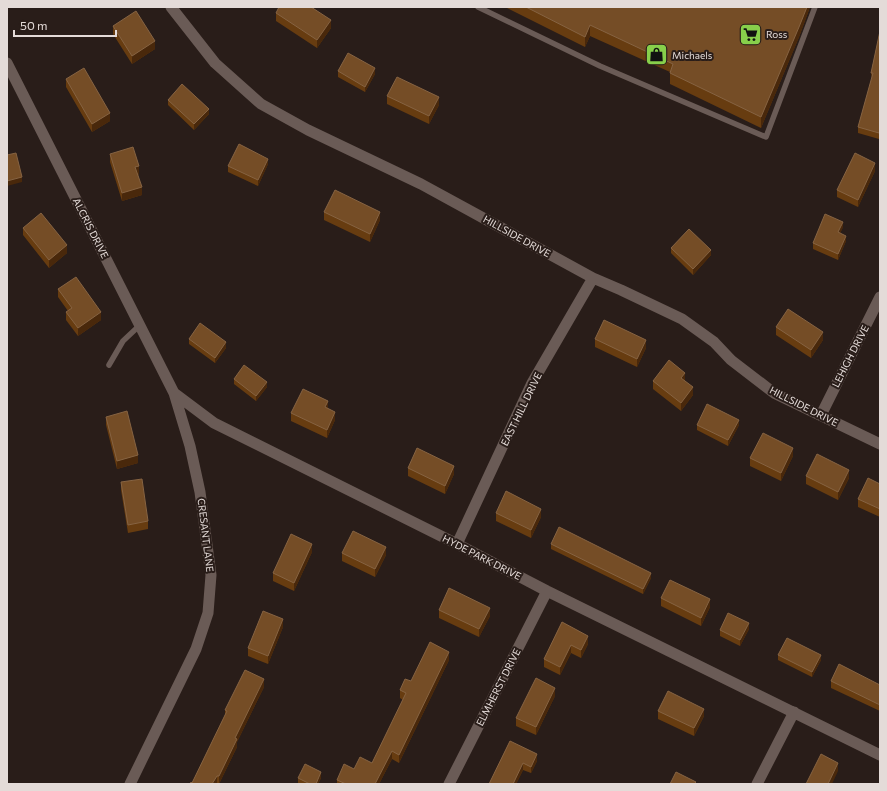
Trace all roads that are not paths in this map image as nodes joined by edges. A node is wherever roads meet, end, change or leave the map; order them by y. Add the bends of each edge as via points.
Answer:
1 (171, 7) edge
2 (478, 7) edge
3 (814, 7) edge
4 (7, 63) edge
5 (593, 278) junction
6 (880, 297) edge
7 (140, 325) junction
8 (109, 365) dead end
9 (174, 393) junction
10 (821, 415) junction
11 (880, 444) edge
12 (457, 544) junction
13 (547, 591) junction
14 (794, 712) junction
15 (880, 754) edge
16 (130, 784) edge
17 (449, 784) edge
18 (757, 784) edge

1 - 5 street, HILLSIDE DRIVE via 215,62 261,104 308,130 421,184
2 - 3 lane via 600,66 766,137
4 - 7 street, ALCRIS DRIVE
5 - 10 street, HILLSIDE DRIVE via 682,319 714,342 731,360 774,393
5 - 12 street, EAST HILL DRIVE via 532,383
6 - 10 street, LEHIGH DRIVE
7 - 8 lane via 123,342
7 - 9 street, ALCRIS DRIVE
9 - 12 street, HYDE PARK DRIVE via 214,423
9 - 16 street, CRESANT LANE via 190,446 200,492 211,575 208,613 196,649
10 - 11 street, HILLSIDE DRIVE
12 - 13 street, HYDE PARK DRIVE
13 - 14 street, HYDE PARK DRIVE
13 - 17 street, ELMHERST DRIVE
14 - 15 street, HYDE PARK DRIVE
14 - 18 street

